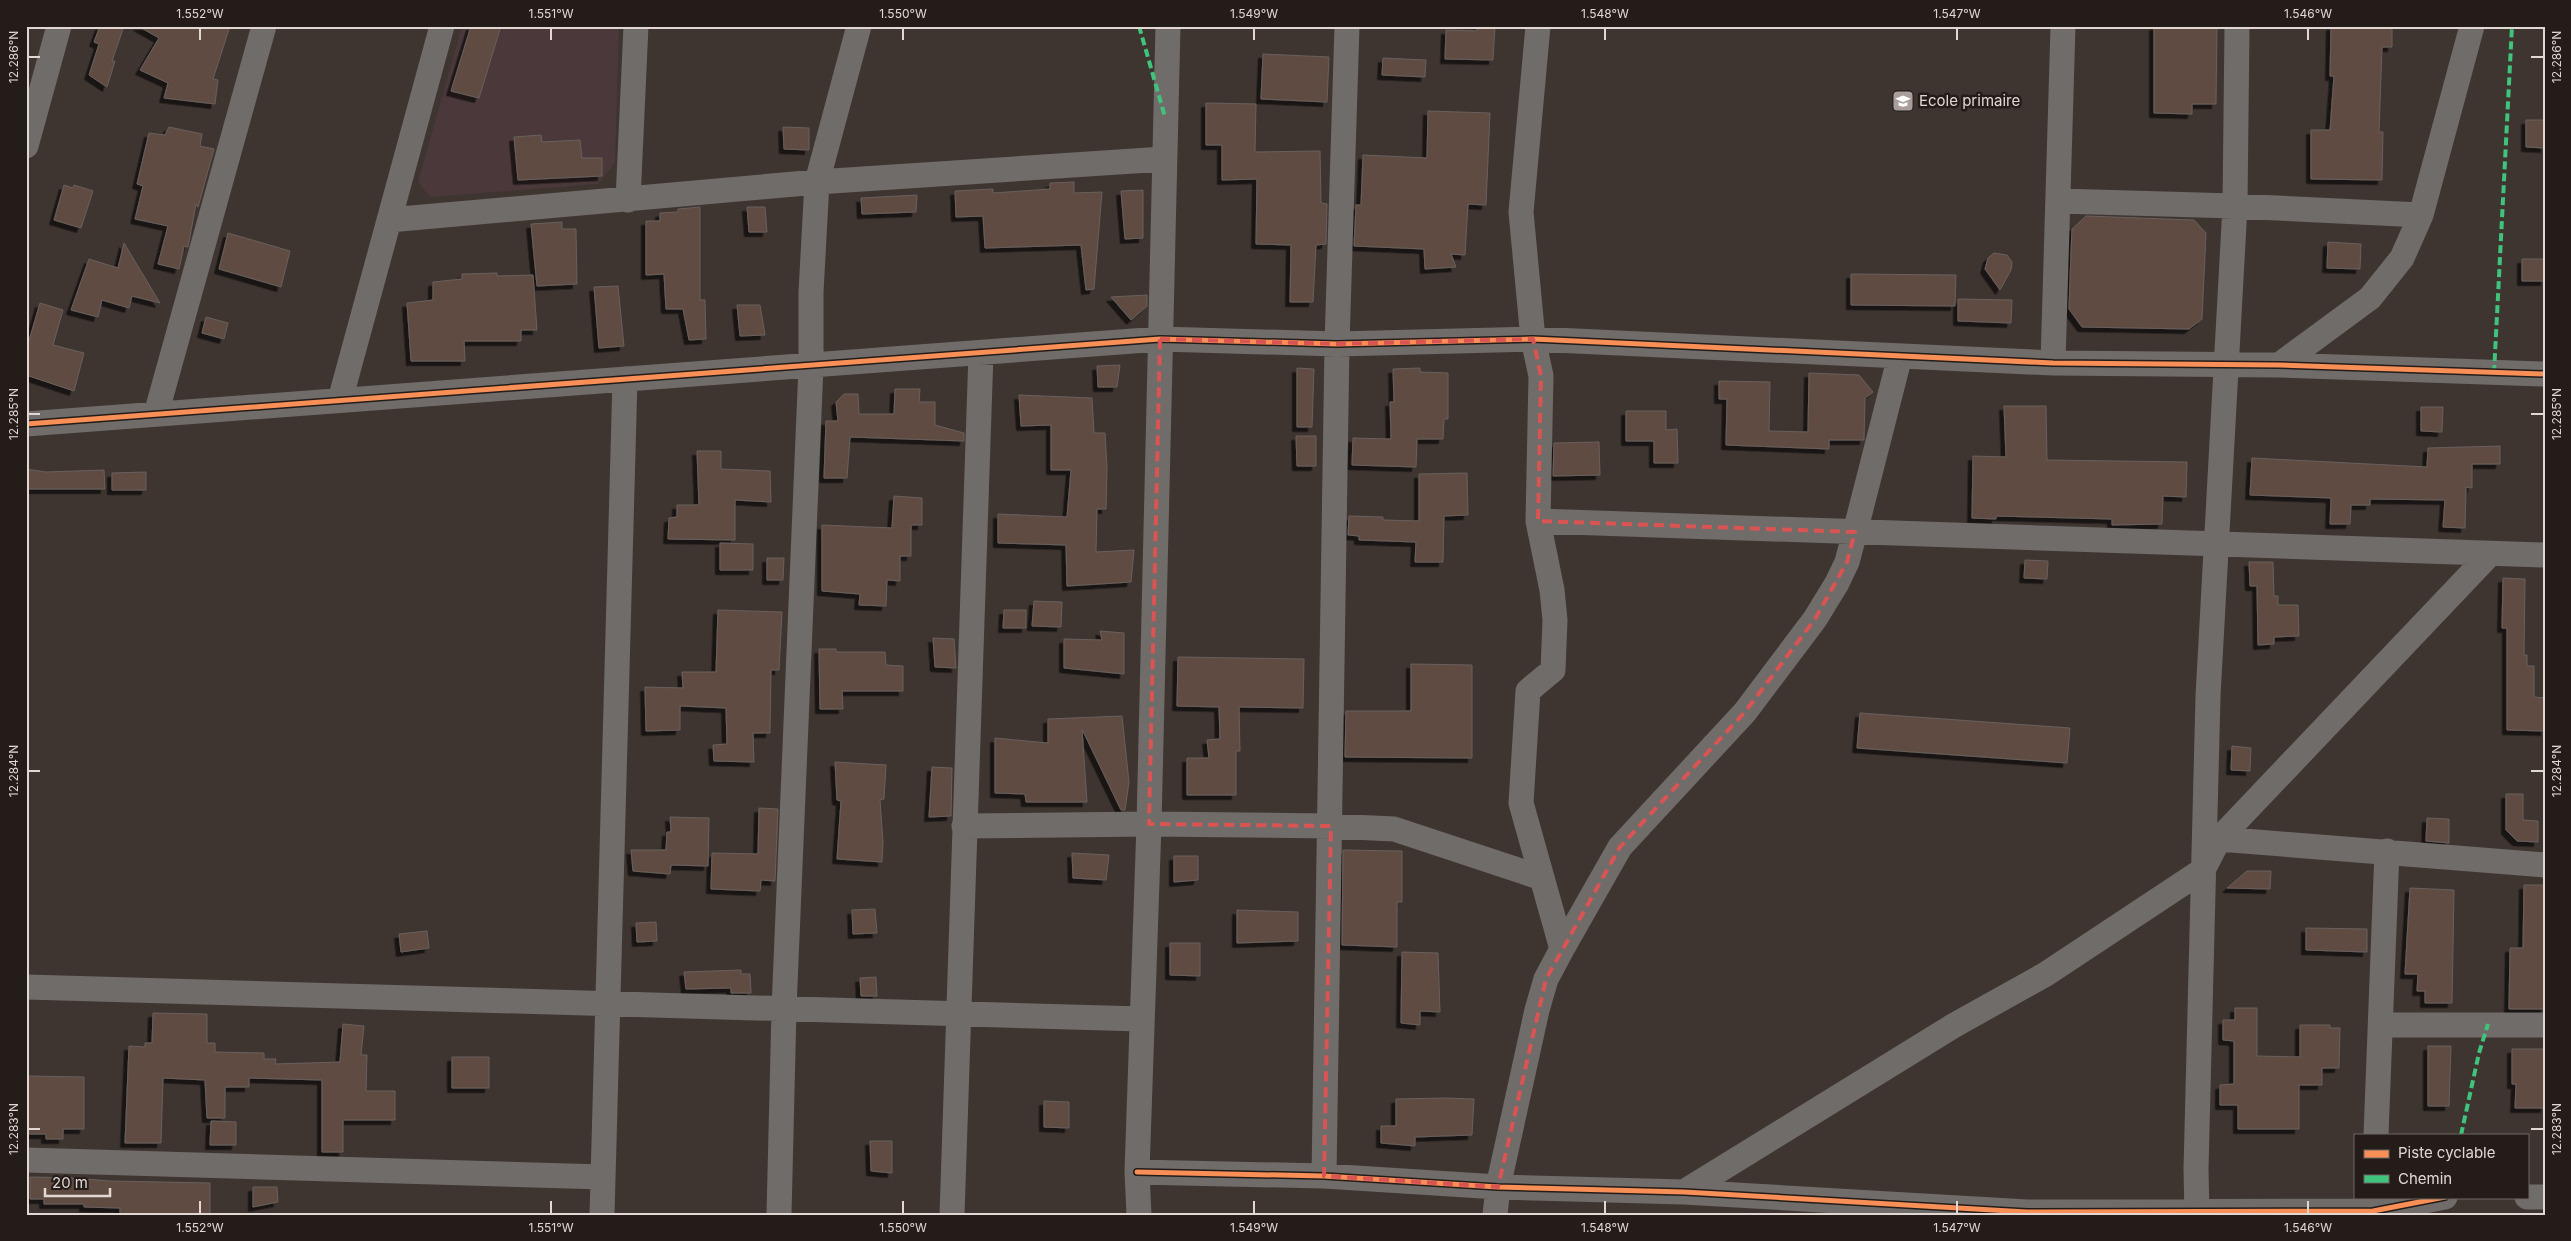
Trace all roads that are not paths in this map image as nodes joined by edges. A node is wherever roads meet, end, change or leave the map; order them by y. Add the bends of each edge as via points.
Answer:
1 (59, 26) edge
2 (264, 26) edge
3 (442, 26) edge
4 (636, 26) edge
5 (859, 26) edge
6 (1168, 26) edge
7 (1347, 26) edge
8 (1538, 26) edge
9 (2063, 26) edge
10 (2237, 26) edge
11 (2472, 26) edge
12 (26, 146) edge
13 (1164, 159) junction
14 (817, 182) junction
15 (628, 200) junction
16 (2058, 201) junction
17 (2236, 206) junction
18 (2421, 215) junction
19 (389, 220) junction
20 (1160, 339) junction
21 (1533, 339) junction
22 (1337, 344) junction
23 (981, 352) junction
24 (1900, 356) junction
25 (2053, 362) junction
26 (2279, 365) junction
27 (811, 366) junction
28 (2227, 366) junction
29 (2545, 374) edge
30 (625, 379) junction
31 (340, 400) junction
32 (156, 414) junction
33 (26, 424) edge
34 (1538, 521) junction
35 (1855, 532) junction
36 (2217, 542) junction
37 (2490, 554) junction
38 (2545, 555) edge
39 (1149, 824) junction
40 (964, 826) junction
41 (1331, 826) junction
42 (2219, 839) junction
43 (2387, 851) junction
44 (2545, 865) edge
45 (2203, 870) junction
46 (1542, 878) junction
47 (1562, 949) junction
48 (26, 987) edge
49 (608, 1004) junction
50 (784, 1008) junction
51 (958, 1013) junction
52 (1142, 1018) junction
53 (2381, 1025) junction
54 (2545, 1025) edge
55 (2376, 1134) edge
56 (26, 1160) edge
57 (1137, 1172) junction
58 (1324, 1176) junction
59 (603, 1177) junction
60 (1498, 1187) junction
61 (1684, 1192) junction
62 (2528, 1197) edge
63 (2545, 1197) edge
64 (2438, 1198) edge
65 (2373, 1208) edge
66 (2197, 1213) edge
67 (2027, 1214) edge
68 (602, 1215) edge
69 (779, 1215) edge
70 (952, 1215) edge
71 (1139, 1215) edge
72 (1495, 1215) edge

1 - 12 street
2 - 32 street
3 - 19 street
4 - 15 street
5 - 14 street
6 - 13 street
7 - 22 street
8 - 21 street via 1521,212
9 - 16 street
10 - 17 street
11 - 18 street
13 - 14 street
13 - 20 street
14 - 15 street
14 - 27 street
15 - 19 street
16 - 17 street
16 - 25 street
17 - 18 street
17 - 28 street
18 - 26 street via 2402,258 2370,298
19 - 31 street
20 - 22 street
20 - 23 street
20 - 39 street
21 - 22 street
21 - 24 street
21 - 34 street via 1541,376
22 - 41 street
23 - 27 street
23 - 40 street
24 - 25 street
24 - 35 street
25 - 28 street
26 - 28 street
26 - 29 street
27 - 30 street
27 - 50 street
28 - 36 street
30 - 31 street
30 - 49 street
31 - 32 street
32 - 33 street
34 - 35 street
34 - 46 street via 1552,590 1554,670 1528,691 1521,803
35 - 36 street
35 - 47 street via 1847,562 1815,619 1745,712 1620,847
36 - 37 street
36 - 45 street
37 - 38 street
37 - 42 street
39 - 40 street
39 - 41 street
39 - 52 street
40 - 51 street
41 - 46 street via 1394,829
41 - 58 street
42 - 43 street
42 - 45 street
43 - 44 street
43 - 53 street
45 - 61 street via 2046,974 1953,1026
45 - 66 street
46 - 47 street
47 - 60 street via 1546,978 1537,1010
48 - 49 street
49 - 50 street
49 - 59 street
50 - 51 street
50 - 69 street
51 - 52 street
51 - 70 street
52 - 57 street
53 - 54 street
53 - 55 street
56 - 59 street
57 - 58 street
57 - 71 street
58 - 60 street
59 - 68 street
60 - 61 street
60 - 72 street
61 - 67 street
62 - 63 street
64 - 65 street
65 - 66 street
66 - 67 street

